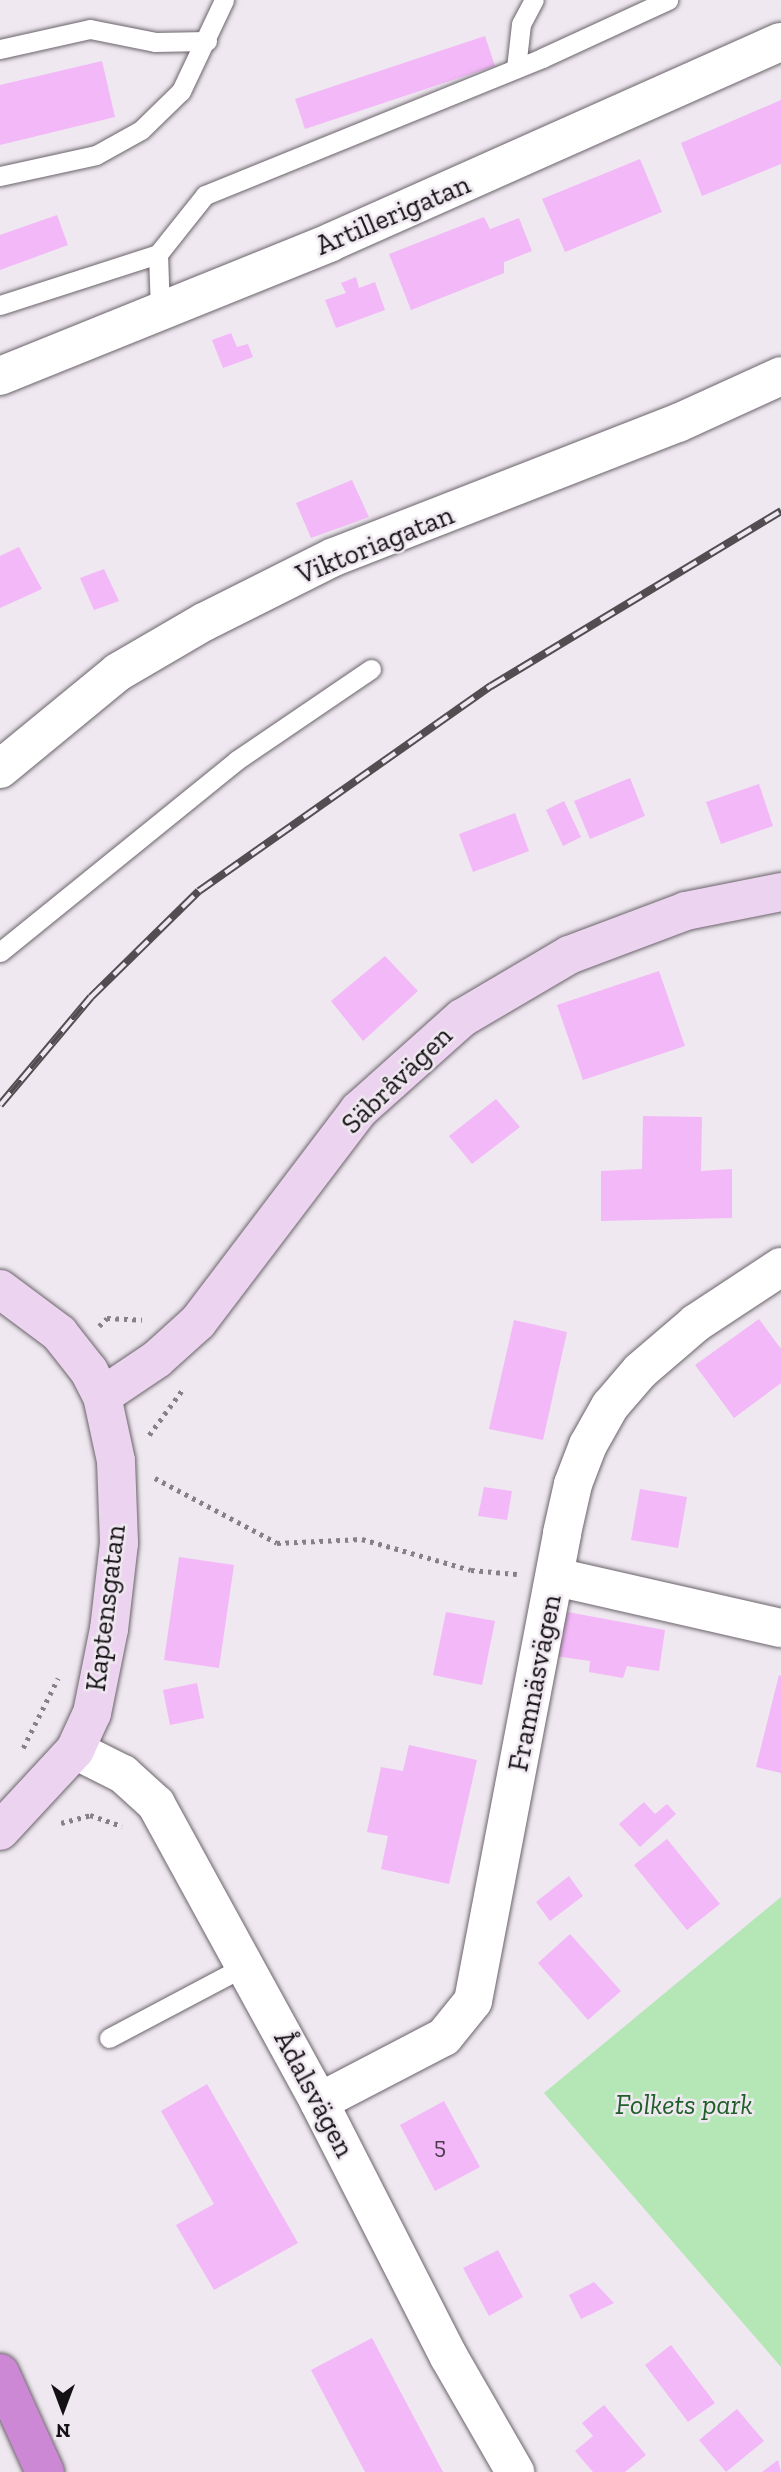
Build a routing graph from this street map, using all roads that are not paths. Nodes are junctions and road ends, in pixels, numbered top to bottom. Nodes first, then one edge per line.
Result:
1 (224, 0) edge
2 (534, 0) edge
3 (668, 0) edge
4 (208, 41) junction
5 (781, 42) edge
6 (0, 49) edge
7 (516, 68) junction
8 (0, 176) edge
9 (158, 254) junction
10 (0, 305) edge
11 (160, 312) junction
12 (0, 376) edge
13 (781, 376) edge
14 (371, 669) dead end
15 (0, 769) edge
16 (781, 892) edge
17 (0, 952) edge
18 (781, 1267) edge
19 (0, 1289) edge
20 (102, 1396) junction
21 (556, 1577) junction
22 (781, 1628) edge
23 (75, 1750) junction
24 (0, 1831) edge
25 (245, 1966) junction
26 (110, 2038) dead end
27 (319, 2102) junction
28 (0, 2372) edge
29 (45, 2472) edge
30 (515, 2472) edge

1 - 4 lane
2 - 7 lane
3 - 7 lane
4 - 6 lane
4 - 8 lane
5 - 11 street, Artillerigatan
7 - 9 lane
9 - 10 lane
9 - 11 lane
11 - 12 street, Artillerigatan
13 - 15 street, Viktoriagatan
14 - 17 lane
16 - 20 main road, Säbråvägen
18 - 21 street, Framnäsvägen
19 - 20 main road, Kaptensgatan
20 - 23 main road, Kaptensgatan
21 - 22 street
21 - 27 street, Framnäsvägen
23 - 24 main road, Kaptensgatan
23 - 25 street, Ådalsvägen
25 - 26 lane
25 - 27 street, Ådalsvägen
27 - 30 street, Ådalsvägen
28 - 29 highway

